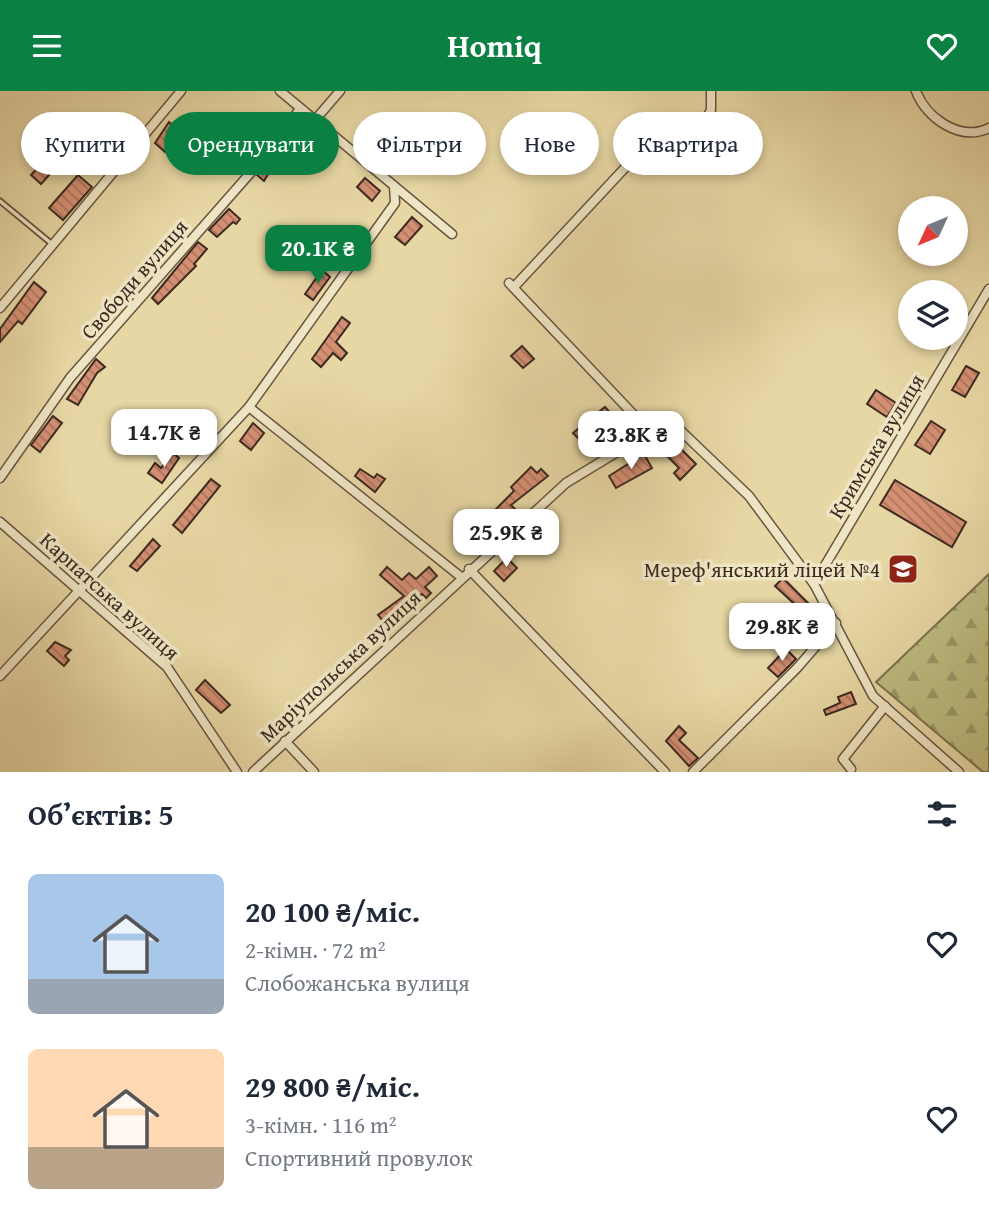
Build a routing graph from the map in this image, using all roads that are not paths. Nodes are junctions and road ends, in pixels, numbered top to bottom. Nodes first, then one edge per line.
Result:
1 (181, 91) edge
2 (280, 91) edge
3 (340, 91) edge
4 (711, 91) edge
5 (916, 91) edge
6 (300, 108) junction
7 (305, 112) edge
8 (322, 112) edge
9 (989, 128) edge
10 (339, 140) edge
11 (394, 186) junction
12 (0, 201) edge
13 (452, 234) dead end
14 (53, 246) junction
15 (989, 289) edge
16 (0, 308) edge
17 (249, 407) junction
18 (650, 432) junction
19 (0, 478) edge
20 (0, 522) edge
21 (469, 569) junction
22 (461, 577) junction
23 (814, 584) junction
24 (81, 592) junction
25 (836, 623) junction
26 (0, 676) edge
27 (885, 706) junction
28 (285, 741) junction
29 (851, 769) dead end
30 (237, 772) edge
31 (253, 772) edge
32 (314, 772) edge
33 (665, 772) edge
34 (693, 772) edge
35 (959, 772) edge

1 - 14 street
2 - 6 street
3 - 8 street
4 - 18 street
5 - 9 street
6 - 7 street
6 - 19 street, Свободи вулиця
10 - 11 street
11 - 13 street
11 - 17 street
12 - 14 lane
14 - 16 street
15 - 23 street, Кримська вулиця
17 - 22 street
17 - 24 street
18 - 21 street, Маріупольська вулиця
18 - 23 street
20 - 24 street, Карпатська вулиця
21 - 22 street, Маріупольська вулиця
21 - 33 street
22 - 28 street, Маріупольська вулиця
23 - 25 street
24 - 26 street
24 - 30 street, Карпатська вулиця
25 - 27 street
25 - 34 street
27 - 29 street
27 - 35 street
28 - 31 street, Маріупольська вулиця
28 - 32 street

